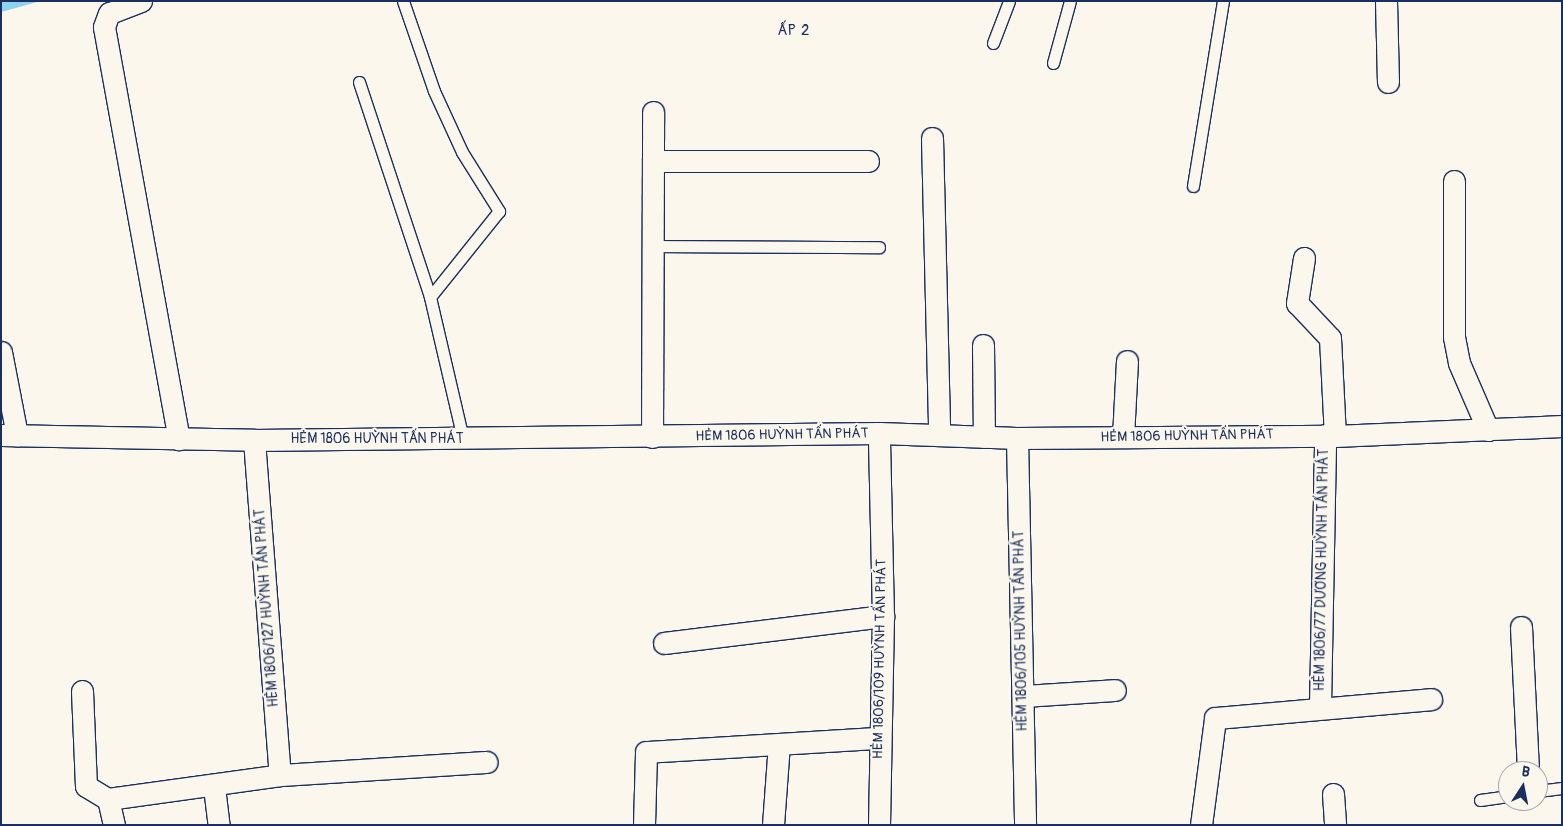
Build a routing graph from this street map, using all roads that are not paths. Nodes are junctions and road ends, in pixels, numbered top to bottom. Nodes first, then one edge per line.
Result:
1 (142, 1) edge
2 (403, 1) edge
3 (1009, 1) edge
4 (1070, 1) edge
5 (1222, 1) edge
6 (1386, 1) edge
7 (994, 43) dead end
8 (1054, 63) dead end
9 (359, 82) dead end
10 (1388, 82) dead end
11 (653, 112) dead end
12 (932, 138) dead end
13 (653, 161) junction
14 (868, 161) dead end
15 (1454, 181) dead end
16 (1193, 186) dead end
17 (653, 246) junction
18 (880, 247) dead end
19 (1304, 258) dead end
20 (430, 297) junction
21 (983, 345) dead end
22 (1, 352) edge
23 (1127, 361) dead end
24 (1562, 426) edge
25 (1488, 430) junction
26 (879, 433) junction
27 (9, 435) edge
28 (939, 435) junction
29 (1330, 435) junction
30 (652, 437) junction
31 (984, 437) junction
32 (1123, 437) junction
33 (462, 438) junction
34 (1017, 438) junction
35 (179, 439) junction
36 (254, 440) junction
37 (883, 616) junction
38 (1521, 627) dead end
39 (664, 643) dead end
40 (1115, 690) dead end
41 (82, 691) dead end
42 (1023, 696) junction
43 (1431, 699) dead end
44 (1320, 706) junction
45 (878, 738) junction
46 (779, 744) junction
47 (1528, 761) edge
48 (487, 762) dead end
49 (280, 775) junction
50 (214, 787) junction
51 (1562, 788) edge
52 (1548, 790) edge
53 (1333, 794) dead end
54 (1498, 797) edge
55 (108, 799) junction
56 (1480, 800) dead end
57 (114, 825) edge
58 (219, 825) edge
59 (644, 825) edge
60 (772, 825) edge
61 (879, 825) edge
62 (1025, 825) edge
63 (1201, 825) edge
64 (1335, 825) edge

1 - 35 street
2 - 20 lane
3 - 7 lane
4 - 8 lane
5 - 16 lane
6 - 10 street
9 - 20 lane
11 - 13 street
12 - 28 street
13 - 14 street
13 - 17 street
15 - 25 street
17 - 18 lane
17 - 30 street
19 - 29 street, HẺM 1806/77 DƯƠNG HUỲNH TẤN PHÁT
20 - 33 lane
21 - 31 street
22 - 27 street
23 - 32 street
24 - 25 street, HẺM 1806 HUỲNH TẤN PHÁT
25 - 29 street, HẺM 1806 HUỲNH TẤN PHÁT
26 - 28 street, HẺM 1806 HUỲNH TẤN PHÁT
26 - 30 street, HẺM 1806 HUỲNH TẤN PHÁT
26 - 37 street, HẺM 1806/109 HUỲNH TẤN PHÁT
27 - 35 street, HẺM 1806 HUỲNH TẤN PHÁT
28 - 31 street, HẺM 1806 HUỲNH TẤN PHÁT
29 - 32 street, HẺM 1806 HUỲNH TẤN PHÁT
29 - 44 street, HẺM 1806/77 DƯƠNG HUỲNH TẤN PHÁT
30 - 33 street, HẺM 1806 HUỲNH TẤN PHÁT
31 - 34 street, HẺM 1806 HUỲNH TẤN PHÁT
32 - 34 street, HẺM 1806 HUỲNH TẤN PHÁT
33 - 36 street, HẺM 1806 HUỲNH TẤN PHÁT
34 - 42 street, HẺM 1806/105 HUỲNH TẤN PHÁT
35 - 36 street, HẺM 1806 HUỲNH TẤN PHÁT
36 - 49 street, HẺM 1806/127 HUỲNH TẤN PHÁT
37 - 39 street
37 - 45 street, HẺM 1806/109 HUỲNH TẤN PHÁT
38 - 47 street
40 - 42 street
41 - 55 street
42 - 62 street, HẺM 1806/105 HUỲNH TẤN PHÁT
43 - 44 street
44 - 63 street
45 - 46 street
45 - 61 street, HẺM 1806/109 HUỲNH TẤN PHÁT
46 - 59 street
46 - 60 street
48 - 49 street
49 - 50 street
50 - 55 street
50 - 58 street
51 - 52 lane
53 - 64 street
54 - 56 lane
55 - 57 street

